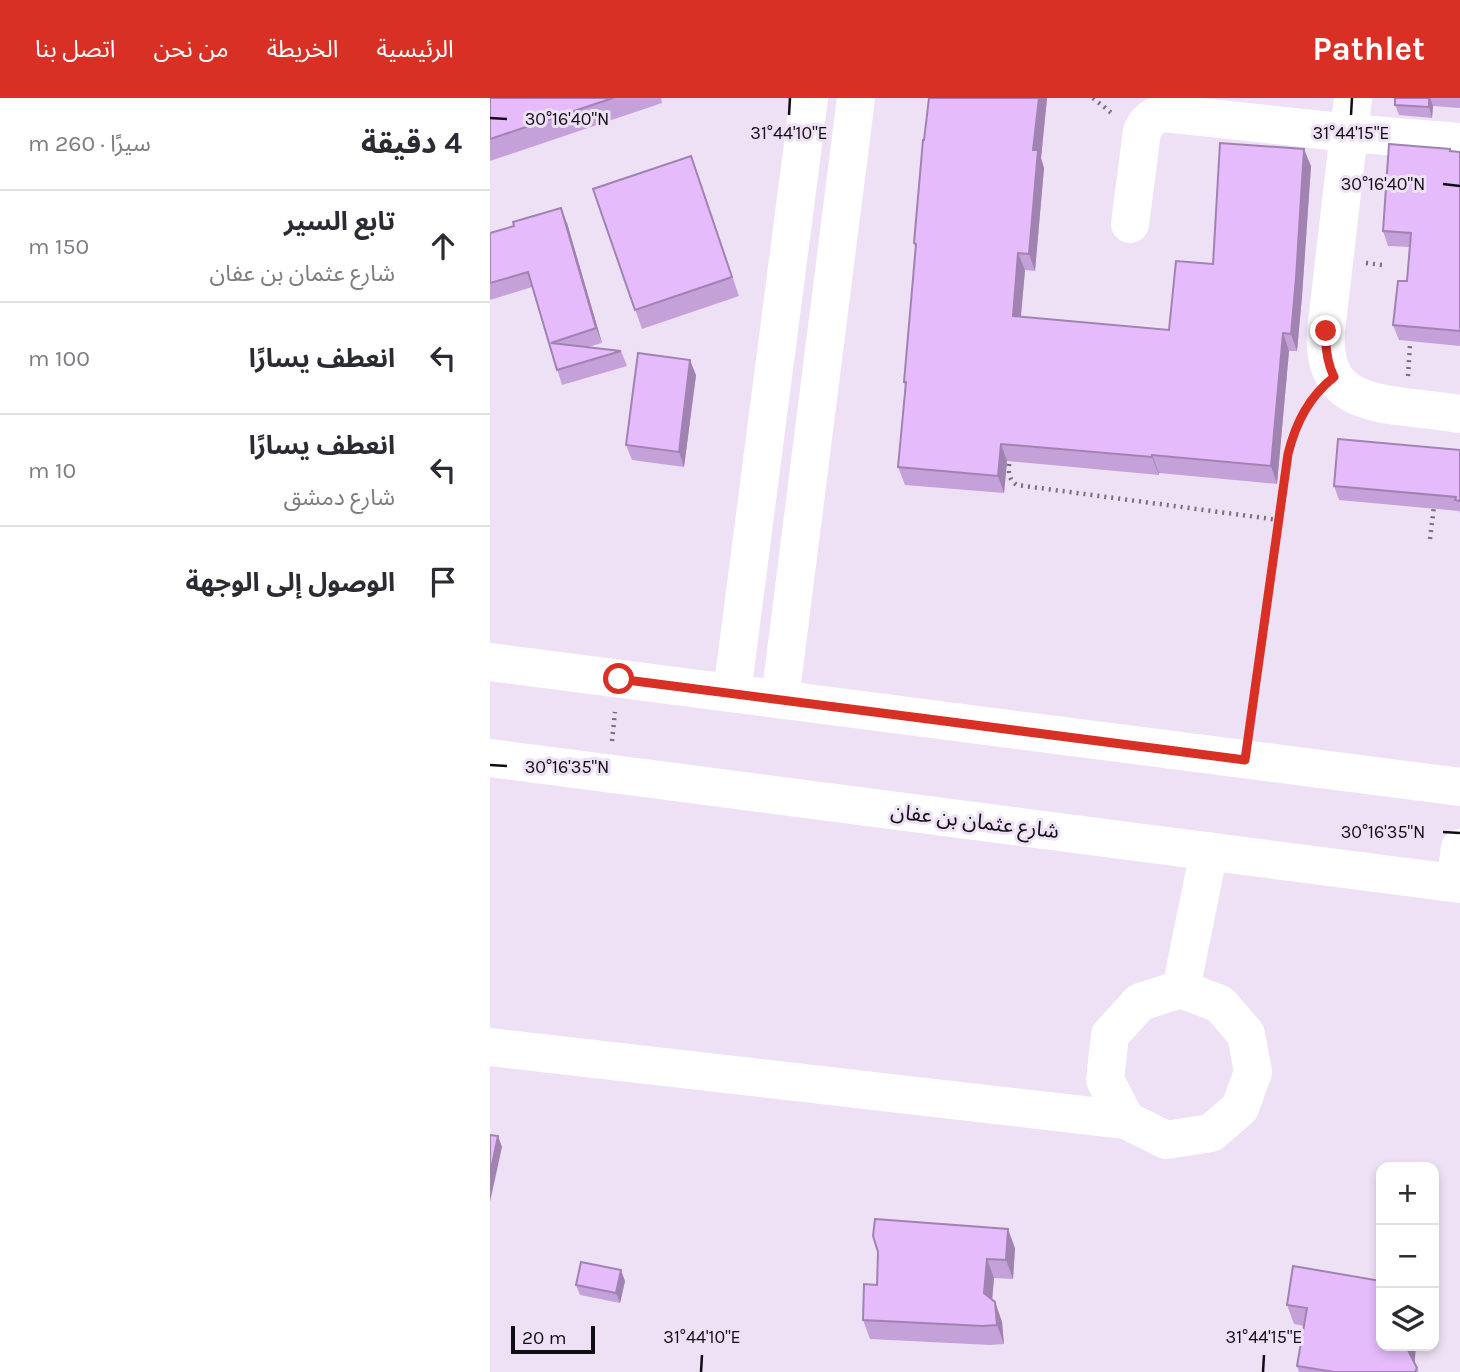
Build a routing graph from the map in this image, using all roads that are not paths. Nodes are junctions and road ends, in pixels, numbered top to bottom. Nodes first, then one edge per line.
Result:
1 (809, 98) edge
2 (856, 98) edge
3 (1351, 116) edge
4 (1460, 142) edge
5 (1130, 225) dead end
6 (791, 239) junction
7 (837, 247) junction
8 (776, 353) junction
9 (823, 357) junction
10 (1460, 414) edge
11 (490, 662) edge
12 (732, 693) junction
13 (780, 699) junction
14 (490, 758) edge
15 (1460, 787) edge
16 (1209, 851) junction
17 (1459, 871) edge
18 (1181, 989) junction
19 (490, 1046) edge
20 (1126, 1120) junction

1 - 6 street
2 - 7 street
3 - 4 street
3 - 5 street
3 - 10 street
6 - 7 street
6 - 8 street
7 - 9 street
8 - 9 street
8 - 12 street
9 - 13 street
11 - 12 street
12 - 13 street
13 - 15 street
14 - 16 street, شارع عثمان بن عفان
16 - 17 street, شارع عثمان بن عفان
16 - 18 street
18 - 20 street
18 - 20 street
19 - 20 street

